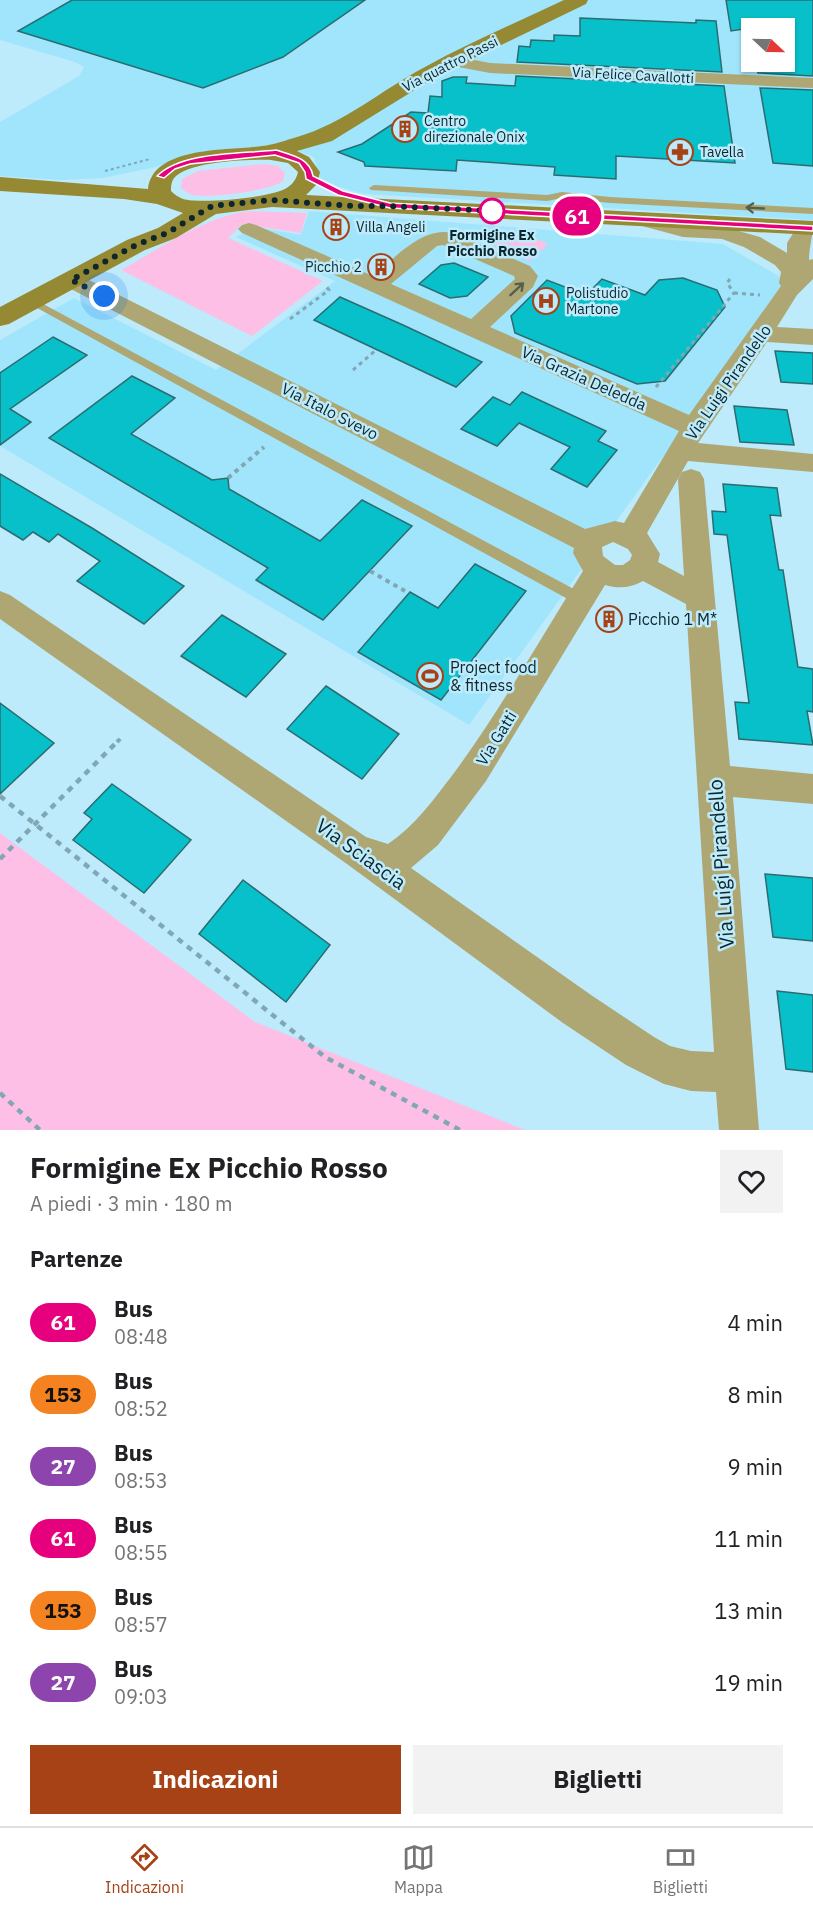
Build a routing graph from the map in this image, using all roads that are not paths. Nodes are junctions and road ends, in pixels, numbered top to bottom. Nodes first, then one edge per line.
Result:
1 (579, 0) edge
2 (453, 61) junction
3 (813, 83) edge
4 (324, 136) junction
5 (265, 153) junction
6 (172, 167) junction
7 (308, 172) junction
8 (0, 184) edge
9 (65, 188) junction
10 (374, 188) dead end
11 (167, 200) junction
12 (271, 200) junction
13 (212, 206) junction
14 (390, 206) junction
15 (546, 206) junction
16 (638, 219) junction
17 (811, 227) edge
18 (249, 229) dead end
19 (136, 245) junction
20 (798, 276) edge
21 (71, 280) junction
22 (375, 285) junction
23 (32, 301) junction
24 (0, 318) edge
25 (474, 329) junction
26 (761, 334) junction
27 (813, 337) edge
28 (694, 427) junction
29 (813, 463) edge
30 (686, 465) junction
31 (631, 536) junction
32 (593, 557) junction
33 (642, 567) junction
34 (700, 598) junction
35 (580, 599) junction
36 (0, 603) edge
37 (715, 780) junction
38 (813, 789) edge
39 (359, 852) junction
40 (734, 1073) junction
41 (739, 1130) edge

1 - 2 main road, Via quattro Passi
2 - 3 street, Via Felice Cavallotti
2 - 4 main road, Via quattro Passi
4 - 5 main road, Via quattro Passi
4 - 7 main road, Via quattro Passi
5 - 6 main road
5 - 7 main road
6 - 9 main road
6 - 11 main road
7 - 12 main road
7 - 14 main road
8 - 9 main road
9 - 11 main road
10 - 15 lane
11 - 13 main road
11 - 19 main road
12 - 13 main road
12 - 14 main road
13 - 19 main road
14 - 15 main road
15 - 16 main road
17 -> 15 lane
16 - 17 main road
16 - 20 street
17 - 20 street, Via Luigi Pirandello
18 - 22 street, Via Grazia Deledda
19 - 21 main road
20 - 26 street, Via Luigi Pirandello
21 - 23 main road
21 - 32 street, Via Italo Svevo
22 - 25 street, Via Grazia Deledda
25 -> 22 street
23 - 24 main road
23 - 35 lane
25 - 28 street, Via Grazia Deledda
26 - 27 street
26 - 28 street, Via Luigi Pirandello
28 - 30 street, Via Luigi Pirandello
29 - 30 street
30 - 31 street, Via Luigi Pirandello
30 - 34 street, Via Luigi Pirandello
31 - 32 street
31 - 33 street
32 - 33 street
32 - 35 street, Via Gatti
33 - 34 street
34 - 37 street, Via Luigi Pirandello
35 - 39 street, Via Gatti
36 - 39 street, Via Sciascia
37 - 38 street
37 - 40 street, Via Luigi Pirandello
39 - 40 street, Via Sciascia
40 - 41 street, Via Luigi Pirandello

